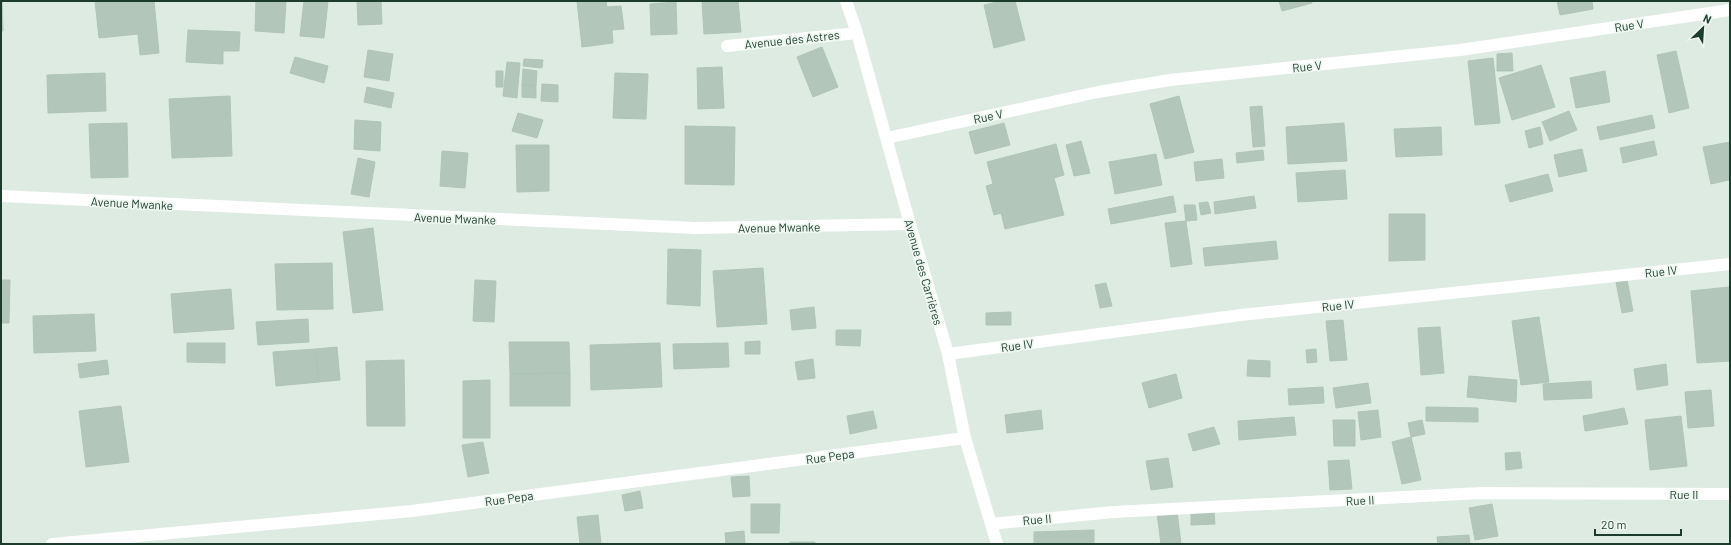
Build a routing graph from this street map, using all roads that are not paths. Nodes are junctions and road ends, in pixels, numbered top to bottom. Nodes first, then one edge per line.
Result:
1 (846, 1) edge
2 (1730, 10) edge
3 (857, 33) junction
4 (727, 46) dead end
5 (887, 138) junction
6 (1, 196) edge
7 (910, 224) junction
8 (1730, 264) edge
9 (948, 354) junction
10 (965, 438) junction
11 (1730, 494) edge
12 (991, 524) junction
13 (52, 544) edge
14 (997, 544) edge

1 - 3 street, Avenue des Carrières
2 - 5 street, Rue V
3 - 4 street, Avenue des Astres
3 - 5 street, Avenue des Carrières
5 - 7 street, Avenue des Carrières
6 - 7 street, Avenue Mwanke
7 - 9 street, Avenue des Carrières
8 - 9 street, Rue IV
9 - 10 street, Avenue des Carrières
10 - 12 street, Avenue des Carrières
10 - 13 street, Rue Pepa
11 - 12 street, Rue II
12 - 14 street, Avenue des Carrières

